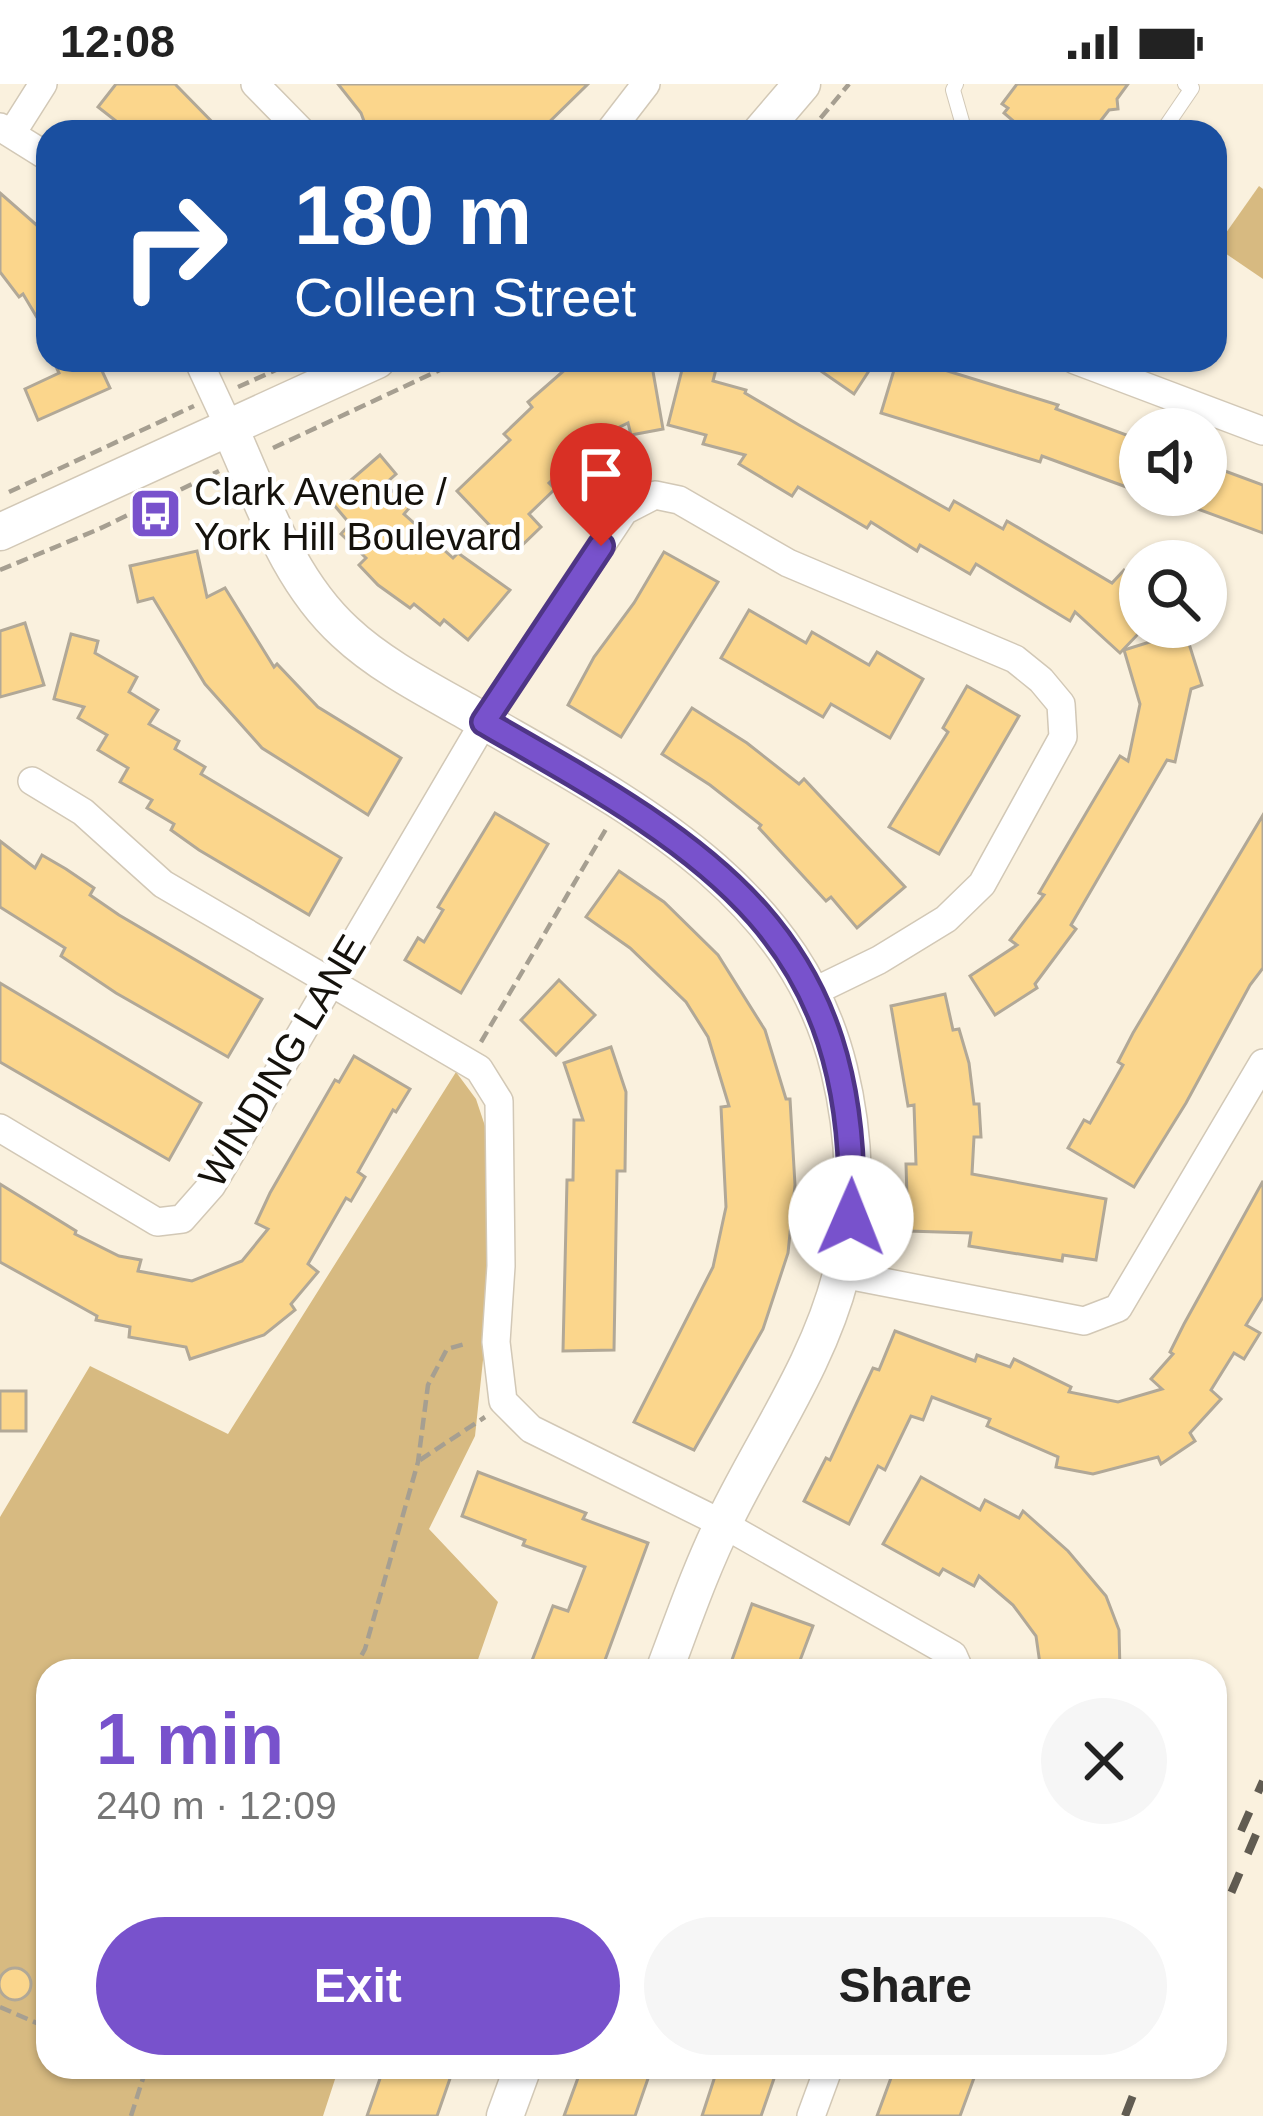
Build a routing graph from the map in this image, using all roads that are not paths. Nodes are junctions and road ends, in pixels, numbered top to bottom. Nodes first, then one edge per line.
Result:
1 (43, 84) edge
2 (255, 84) edge
3 (646, 84) edge
4 (802, 84) edge
5 (956, 84) edge
6 (1185, 84) edge
7 (290, 120) edge
8 (618, 120) edge
9 (771, 120) edge
10 (962, 120) edge
11 (1170, 120) edge
12 (6, 130) edge
13 (36, 149) edge
14 (204, 372) edge
15 (351, 372) edge
16 (1107, 372) edge
17 (230, 429) junction
18 (1263, 431) edge
19 (0, 532) edge
20 (484, 722) junction
21 (32, 781) dead end
22 (332, 981) junction
23 (813, 992) junction
24 (1263, 1063) edge
25 (0, 1128) edge
26 (842, 1274) junction
27 (723, 1524) junction
28 (669, 1659) edge
29 (955, 1659) edge
30 (519, 2079) edge
31 (825, 2079) edge
32 (505, 2116) edge
33 (811, 2116) edge

1 - 12 street
2 - 7 street
3 - 8 street
4 - 9 street
5 - 10 lane
6 - 11 lane
12 - 13 street
14 - 17 street
15 - 17 street
16 - 18 street
17 - 19 street
17 - 20 street
20 - 22 street, WINDING LANE
20 - 23 street
20 - 23 street, WINDING LANE
21 - 22 street
22 - 25 street, WINDING LANE
22 - 27 street
23 - 26 street
24 - 26 street
26 - 27 street
27 - 28 street
27 - 29 street
30 - 32 street
31 - 33 street

